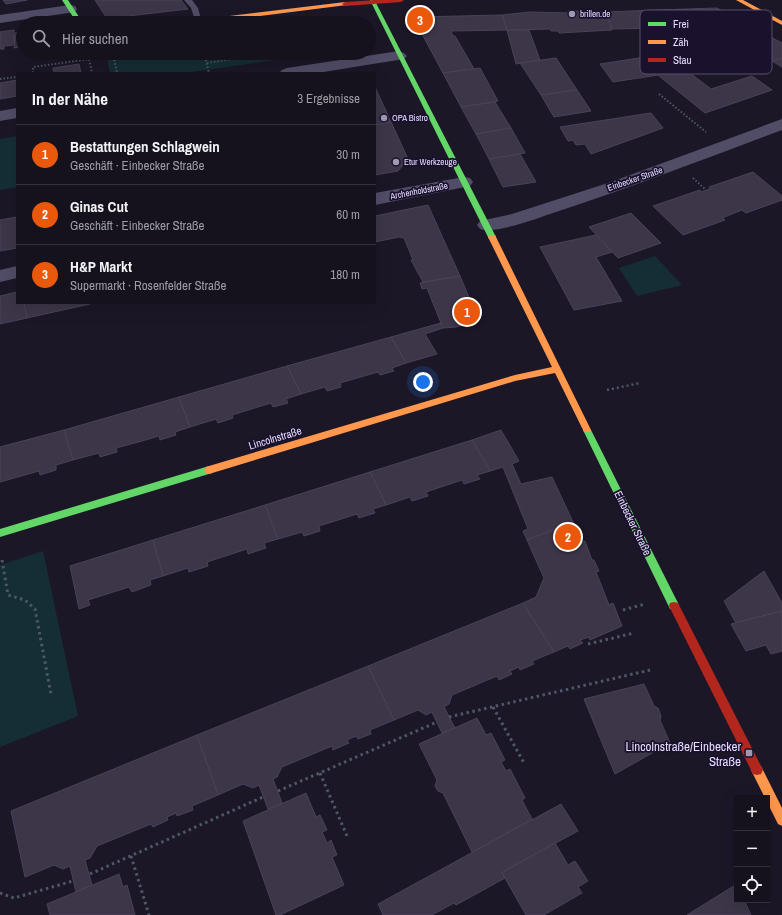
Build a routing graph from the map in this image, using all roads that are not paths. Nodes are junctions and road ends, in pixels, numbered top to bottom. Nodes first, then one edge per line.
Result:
1 (188, 0) edge
2 (372, 0) edge
3 (401, 0) edge
4 (739, 0) edge
5 (67, 4) edge
6 (758, 10) edge
7 (75, 16) edge
8 (197, 16) edge
9 (246, 16) edge
10 (772, 18) edge
11 (0, 19) edge
12 (782, 23) edge
13 (399, 56) junction
14 (376, 59) edge
15 (373, 60) edge
16 (294, 72) edge
17 (16, 113) edge
18 (0, 116) edge
19 (782, 124) edge
20 (464, 182) junction
21 (376, 199) edge
22 (486, 225) junction
23 (16, 272) edge
24 (0, 276) edge
25 (558, 369) junction
26 (0, 533) edge
27 (782, 820) edge

1 - 8 lane
2 - 3 street
2 - 9 street
2 - 13 street, Einbecker Straße
4 - 6 street
5 - 7 street
5 - 11 street
10 - 12 street
13 - 14 street
13 - 20 street, Einbecker Straße
15 - 16 street
17 - 18 street
19 - 22 street, Einbecker Straße
20 - 21 street, Archenholdstraße
20 - 22 street, Einbecker Straße
22 - 25 street, Einbecker Straße
23 - 24 street
25 - 26 street, Lincolnstraße
25 - 27 street, Einbecker Straße

